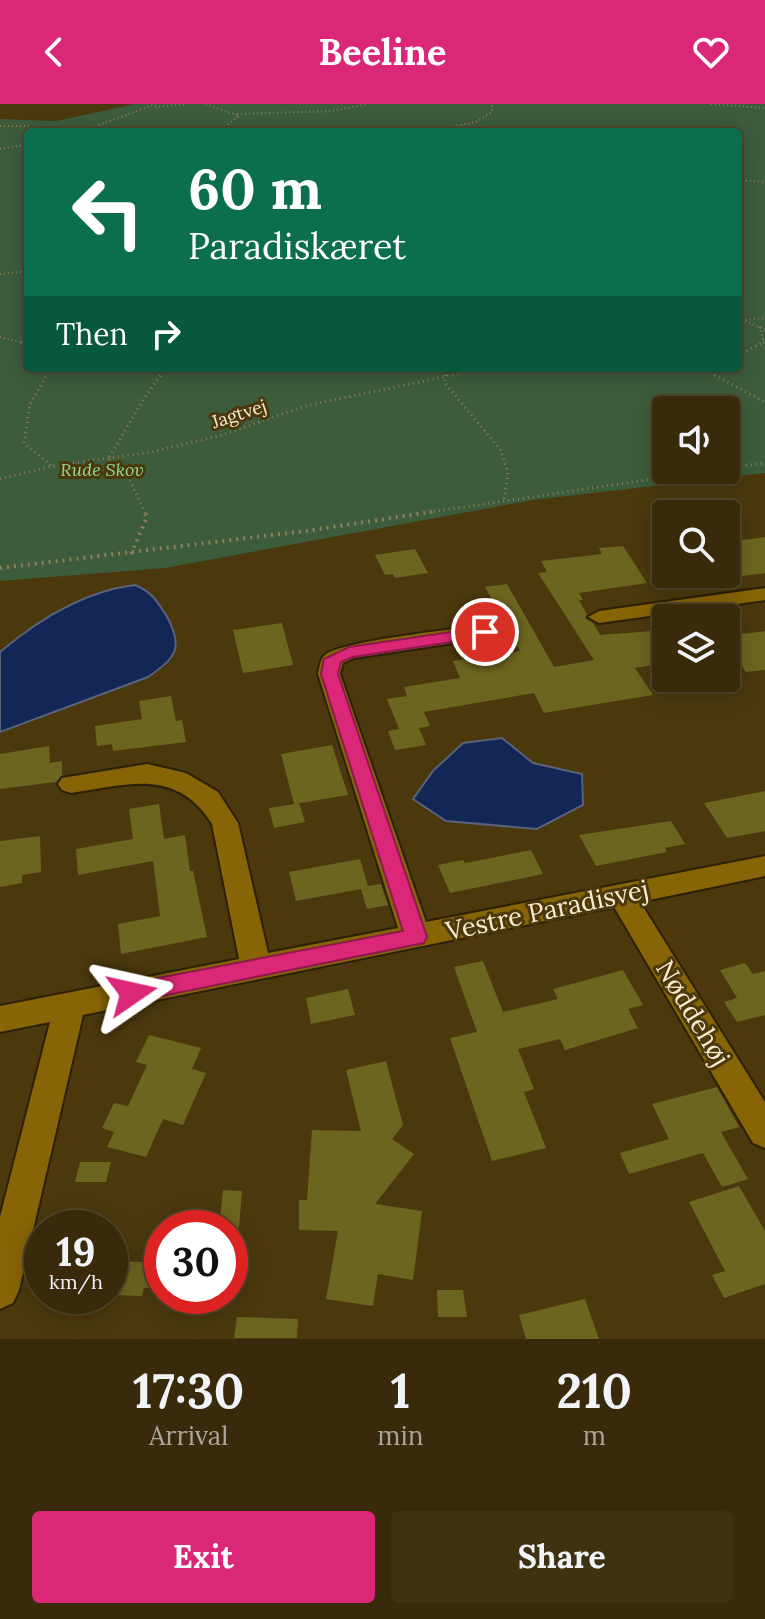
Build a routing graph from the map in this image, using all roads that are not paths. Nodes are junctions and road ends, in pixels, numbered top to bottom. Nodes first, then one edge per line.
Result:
1 (765, 594) edge
2 (599, 617) dead end
3 (485, 632) dead end
4 (71, 784) dead end
5 (765, 866) edge
6 (621, 895) junction
7 (416, 937) junction
8 (256, 968) junction
9 (70, 1005) junction
10 (0, 1019) edge
11 (765, 1132) edge
12 (0, 1290) edge

1 - 2 street
3 - 7 street
4 - 8 street
5 - 6 street, Vestre Paradisvej
6 - 7 street, Vestre Paradisvej
6 - 11 street, Nøddehøj
7 - 8 street, Vestre Paradisvej
8 - 9 street, Vestre Paradisvej
9 - 10 street, Vestre Paradisvej
9 - 12 street

